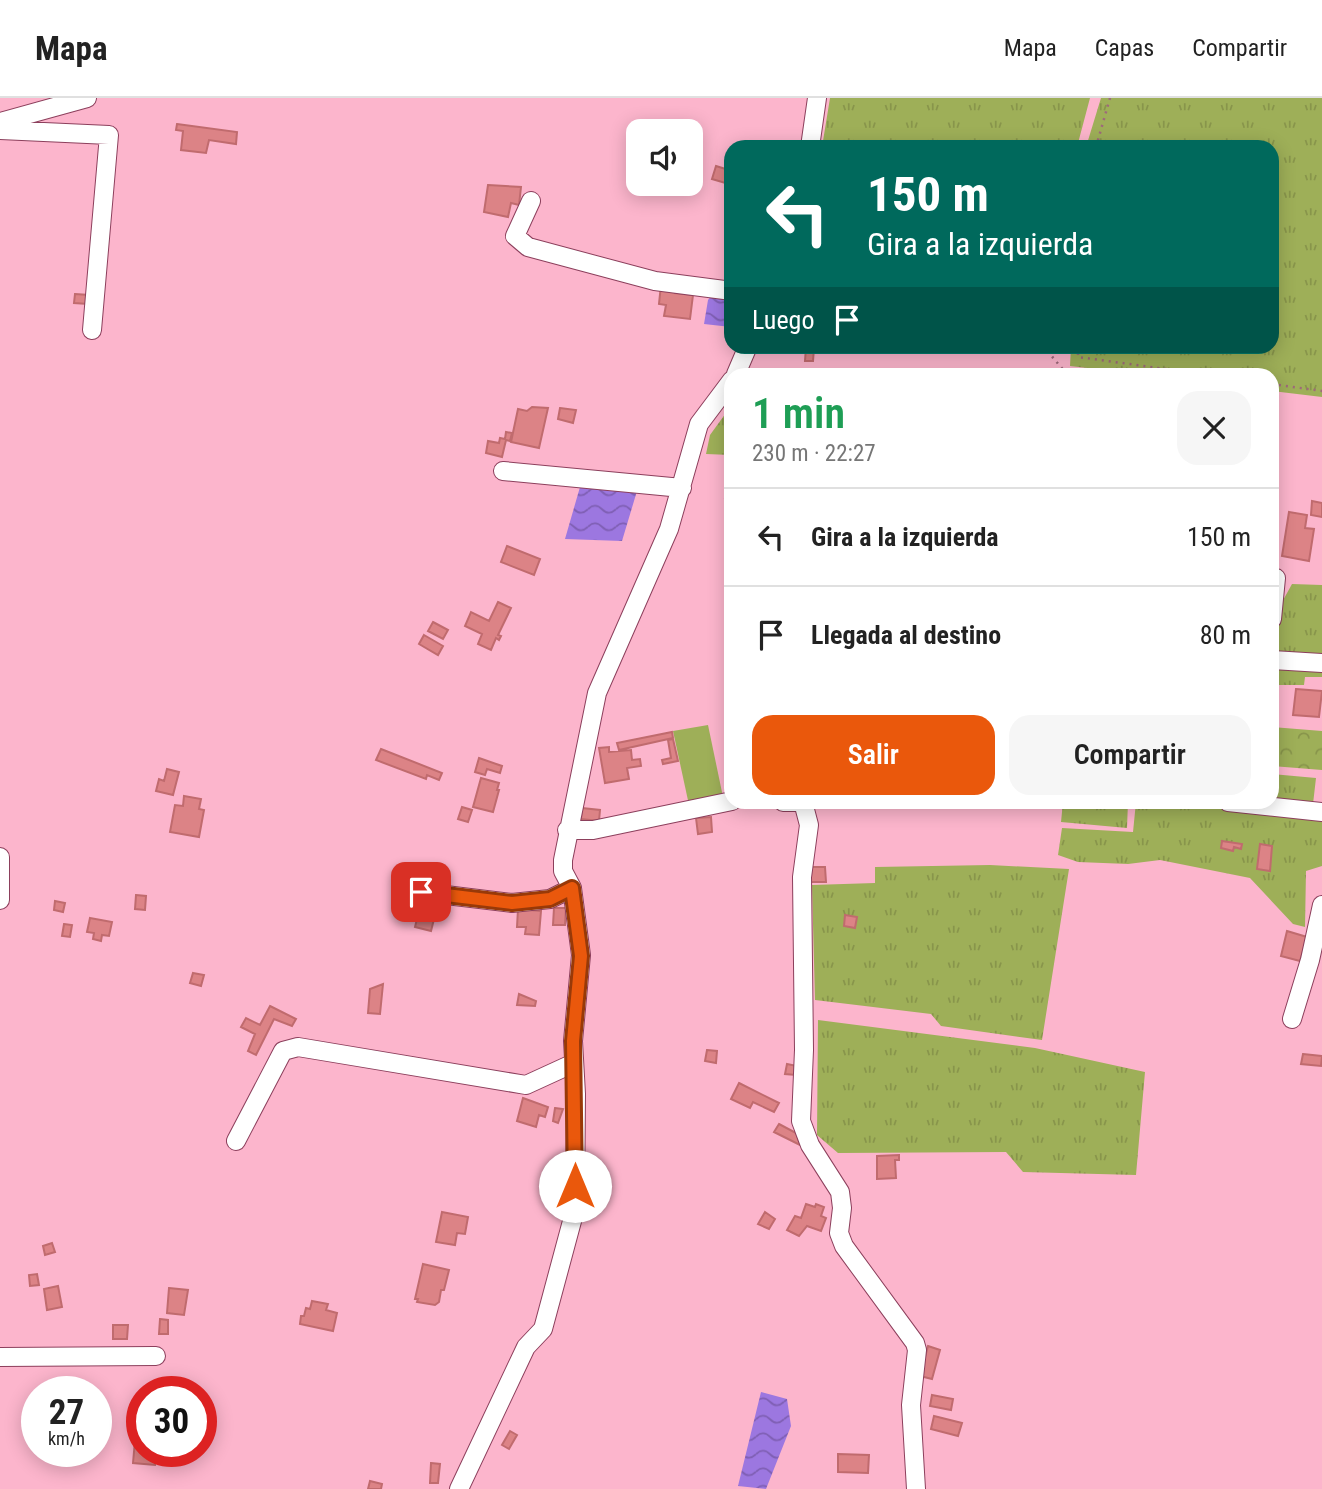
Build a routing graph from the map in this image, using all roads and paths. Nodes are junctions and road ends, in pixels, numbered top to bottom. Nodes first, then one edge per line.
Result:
1 (88, 98) edge
2 (817, 98) edge
3 (1110, 98) edge
4 (0, 122) edge
5 (0, 130) edge
6 (811, 140) edge
7 (1098, 140) edge
8 (531, 201) dead end
9 (724, 290) edge
10 (92, 330) dead end
11 (1051, 354) edge
12 (1077, 354) edge
13 (1062, 368) edge
14 (1158, 368) edge
15 (1279, 385) edge
16 (724, 391) edge
17 (1322, 391) edge
18 (503, 471) dead end
19 (682, 488) junction
20 (1279, 660) edge
21 (1322, 663) edge
22 (724, 803) edge
23 (1279, 807) edge
24 (806, 809) edge
25 (1322, 812) edge
26 (567, 830) junction
27 (0, 857) edge
28 (572, 888) junction
29 (421, 892) dead end
30 (0, 900) edge
31 (1322, 905) edge
32 (1292, 1018) dead end
33 (574, 1063) junction
34 (236, 1140) dead end
35 (156, 1356) dead end
36 (0, 1357) edge
37 (460, 1489) edge
38 (916, 1489) edge

1 - 4 street
2 - 6 street
3 - 7 path
5 - 10 street
8 - 9 street
11 - 13 path
12 - 14 path
15 - 17 path
16 - 19 street
18 - 19 street
19 - 26 street
20 - 21 street
22 - 26 street
23 - 25 street
24 - 38 street
26 - 28 street
27 - 30 street
28 - 29 street
28 - 33 street
31 - 32 street
33 - 34 street
33 - 37 street
35 - 36 street

